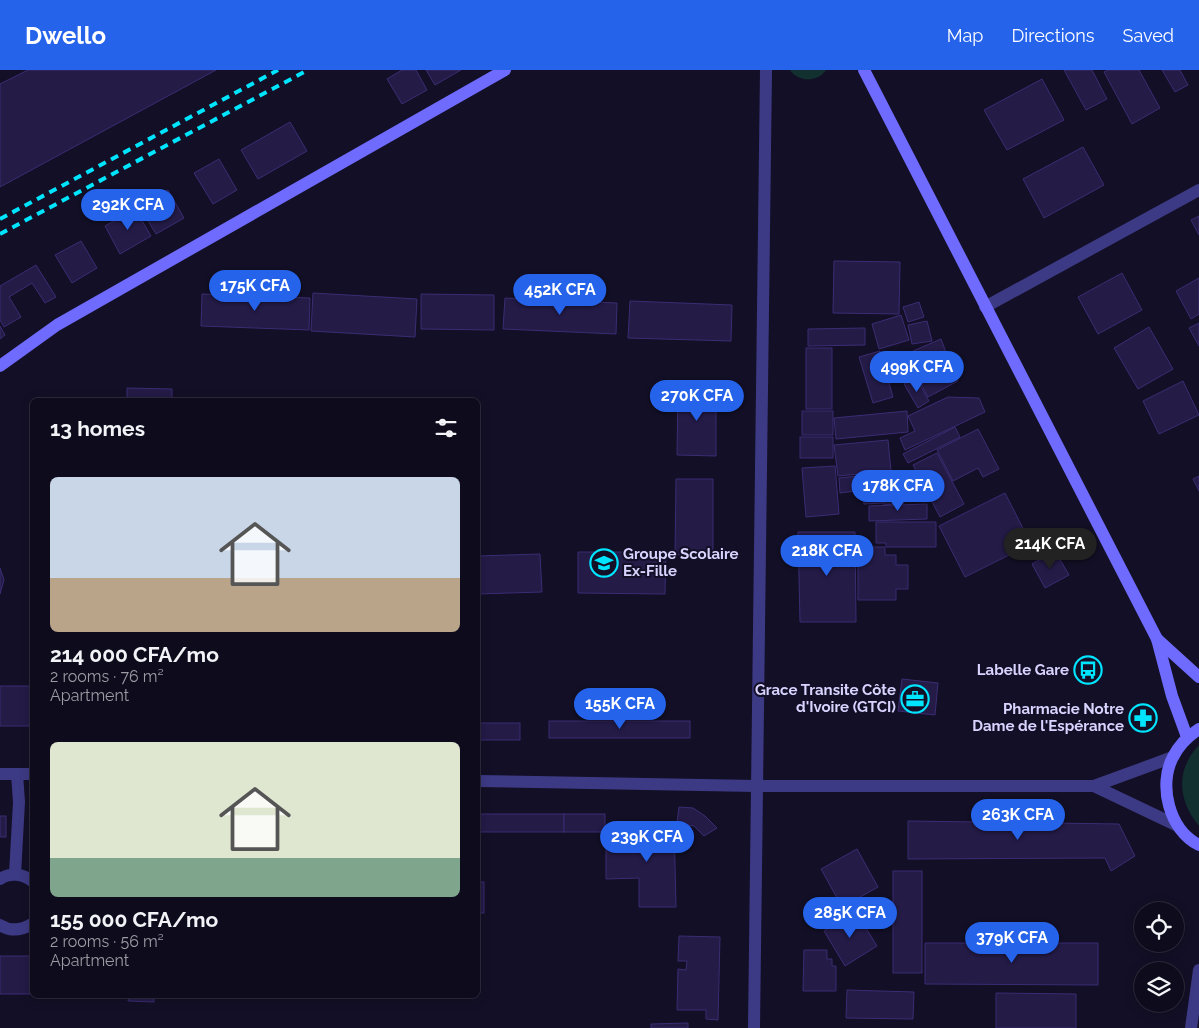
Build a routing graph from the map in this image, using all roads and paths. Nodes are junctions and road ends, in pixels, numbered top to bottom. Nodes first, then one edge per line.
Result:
1 (505, 70) edge
2 (766, 70) edge
3 (864, 70) edge
4 (1199, 190) edge
5 (985, 307) junction
6 (0, 366) edge
7 (1157, 639) junction
8 (1199, 676) edge
9 (1199, 729) edge
10 (1187, 737) junction
11 (1172, 758) junction
12 (0, 774) edge
13 (17, 774) junction
14 (30, 774) edge
15 (480, 781) edge
16 (756, 786) junction
17 (1094, 786) junction
18 (1178, 826) junction
19 (1199, 845) edge
20 (15, 874) junction
21 (0, 879) edge
22 (30, 879) edge
23 (0, 925) edge
24 (30, 925) edge
25 (1199, 970) edge
26 (754, 1028) edge
27 (1191, 1028) edge

1 - 6 main road
2 - 16 street
3 - 5 main road
4 - 5 street
5 - 7 main road
7 - 8 main road
7 - 10 main road
9 - 10 main road
10 - 11 main road
11 - 17 street
11 - 18 main road
12 - 13 street
13 - 14 street
13 - 20 street
15 - 16 street
16 - 17 street
16 - 26 street
17 - 18 street
18 - 19 main road
20 - 21 street
20 - 22 street
23 - 24 street
25 - 27 street

